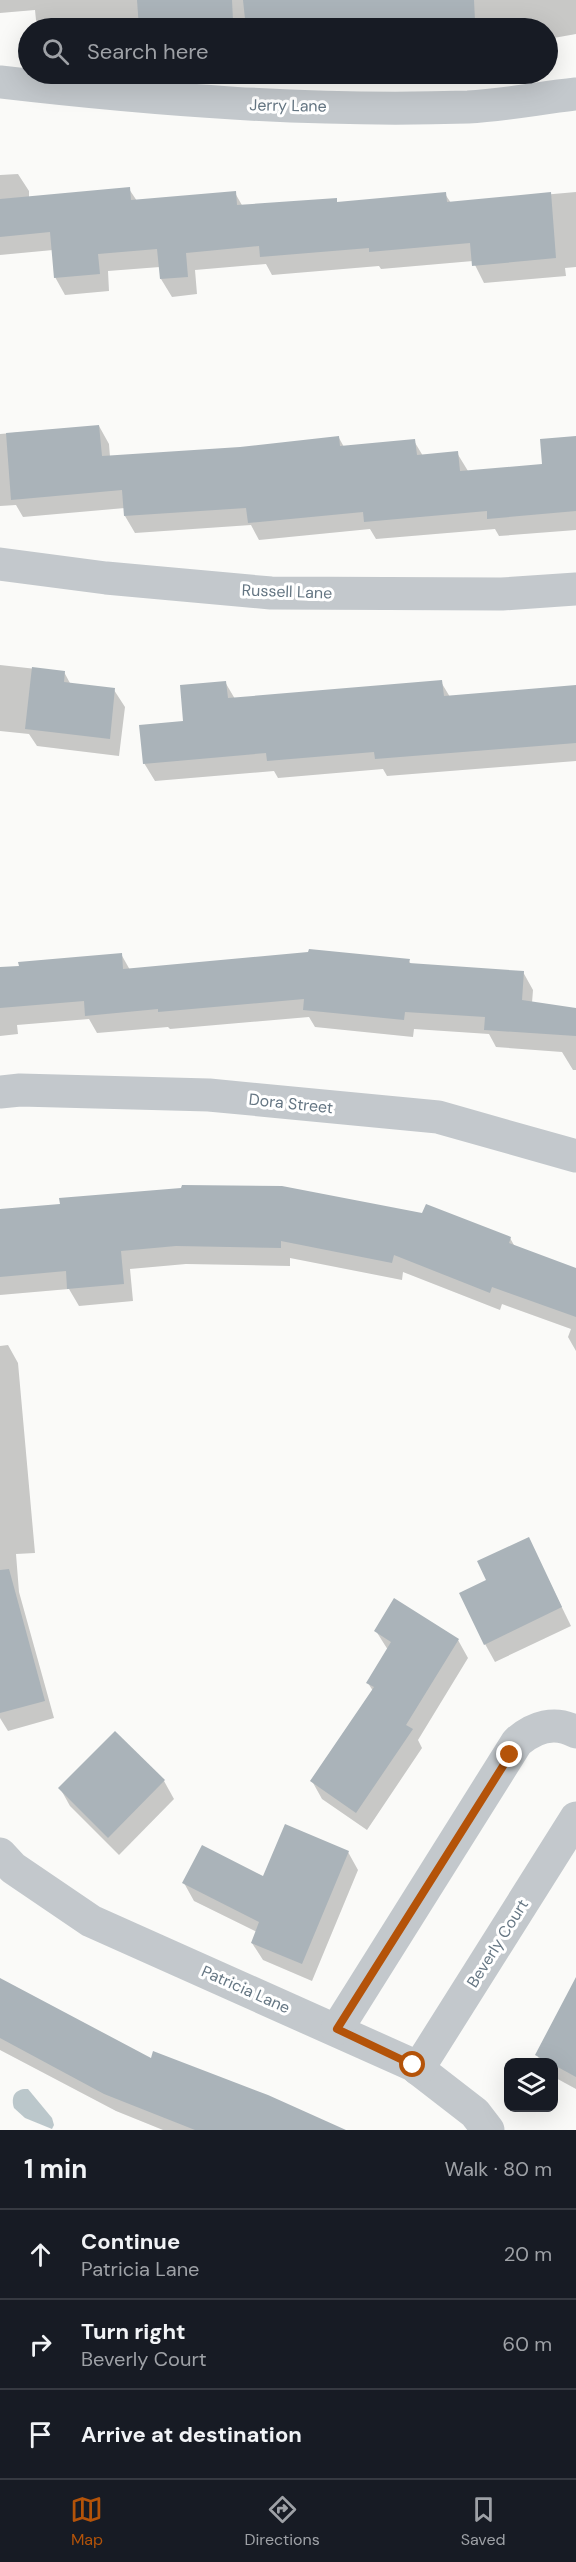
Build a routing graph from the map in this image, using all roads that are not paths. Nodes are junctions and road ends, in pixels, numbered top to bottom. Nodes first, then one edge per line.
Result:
1 (0, 82) edge
2 (576, 94) edge
3 (0, 564) edge
4 (576, 589) edge
5 (0, 1092) edge
6 (576, 1156) edge
7 (576, 1732) edge
8 (576, 1818) edge
9 (0, 1854) edge
10 (337, 2029) junction
11 (418, 2069) junction
12 (488, 2130) edge

1 - 2 street, Jerry Lane
3 - 4 street, Russell Lane
5 - 6 street, Dora Street
7 - 10 street
8 - 11 street, Beverly Court
9 - 10 street, Patricia Lane
10 - 11 street, Patricia Lane
11 - 12 street, Patricia Lane

